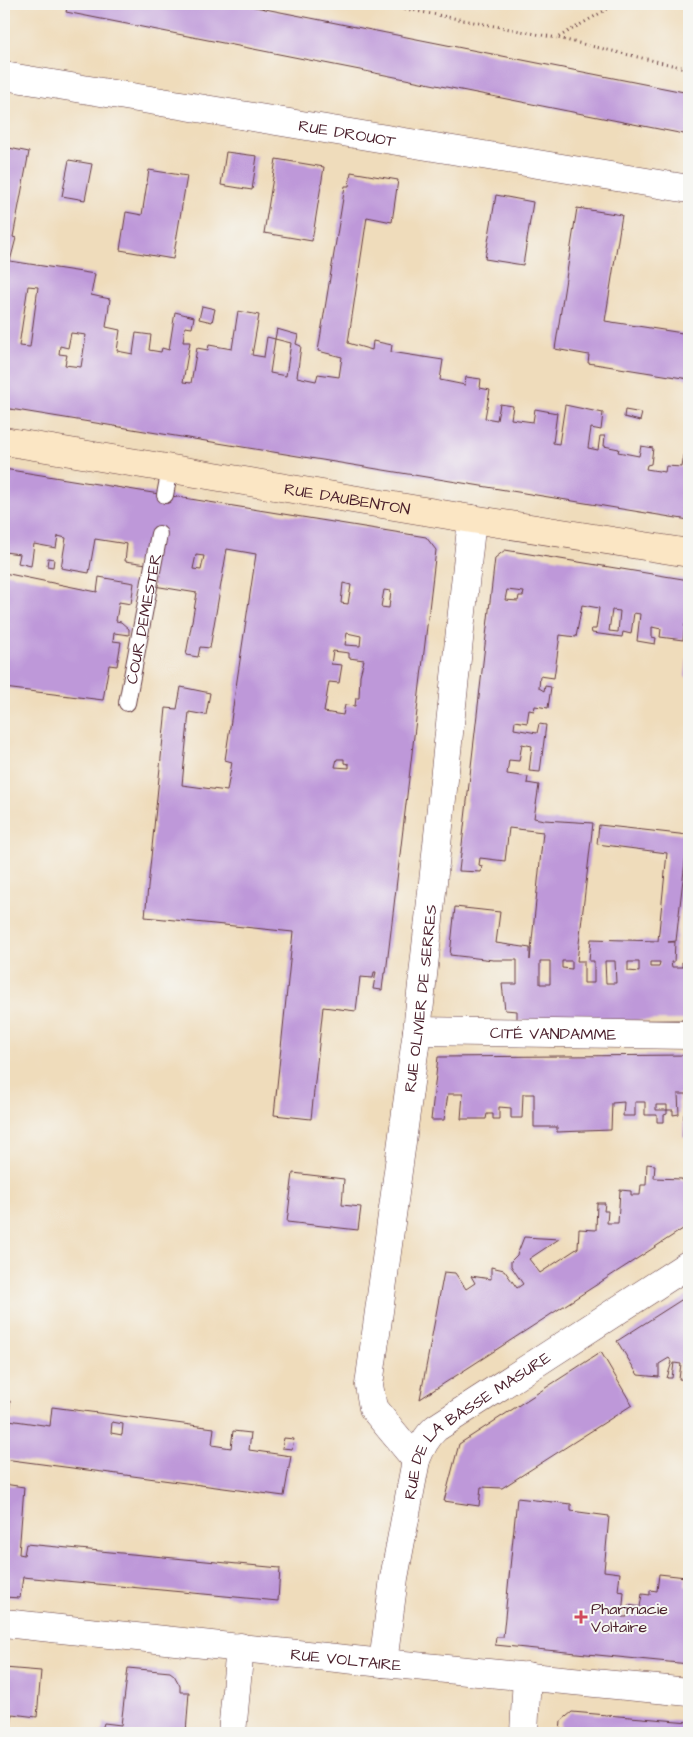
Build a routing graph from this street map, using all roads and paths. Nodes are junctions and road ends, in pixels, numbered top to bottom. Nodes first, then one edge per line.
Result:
1 (380, 4) edge
2 (616, 4) edge
3 (557, 38) junction
4 (689, 69) edge
5 (4, 76) edge
6 (689, 189) edge
7 (4, 441) edge
8 (472, 519) junction
9 (159, 534) dead end
10 (689, 553) edge
11 (127, 703) dead end
12 (418, 1031) junction
13 (689, 1035) edge
14 (689, 1264) edge
15 (416, 1460) junction
16 (4, 1624) edge
17 (240, 1647) junction
18 (383, 1663) junction
19 (527, 1676) junction
20 (689, 1692) edge
21 (232, 1733) edge
22 (524, 1733) edge

1 - 3 path
2 - 3 path
3 - 4 path
5 - 6 street, RUE DROUOT
7 - 8 street, RUE DAUBENTON
8 - 10 street, RUE DAUBENTON
8 - 12 street, RUE OLIVIER DE SERRES
9 - 11 lane, COUR DEMESTER
12 - 13 street, CITÉ VANDAMME
12 - 15 street, RUE OLIVIER DE SERRES
14 - 15 street, RUE DE LA BASSE MASURE
15 - 18 street, RUE DE LA BASSE MASURE
16 - 17 street, RUE VOLTAIRE
17 - 18 street, RUE VOLTAIRE
17 - 21 street
18 - 19 street, RUE VOLTAIRE
19 - 20 street, RUE VOLTAIRE
19 - 22 street

